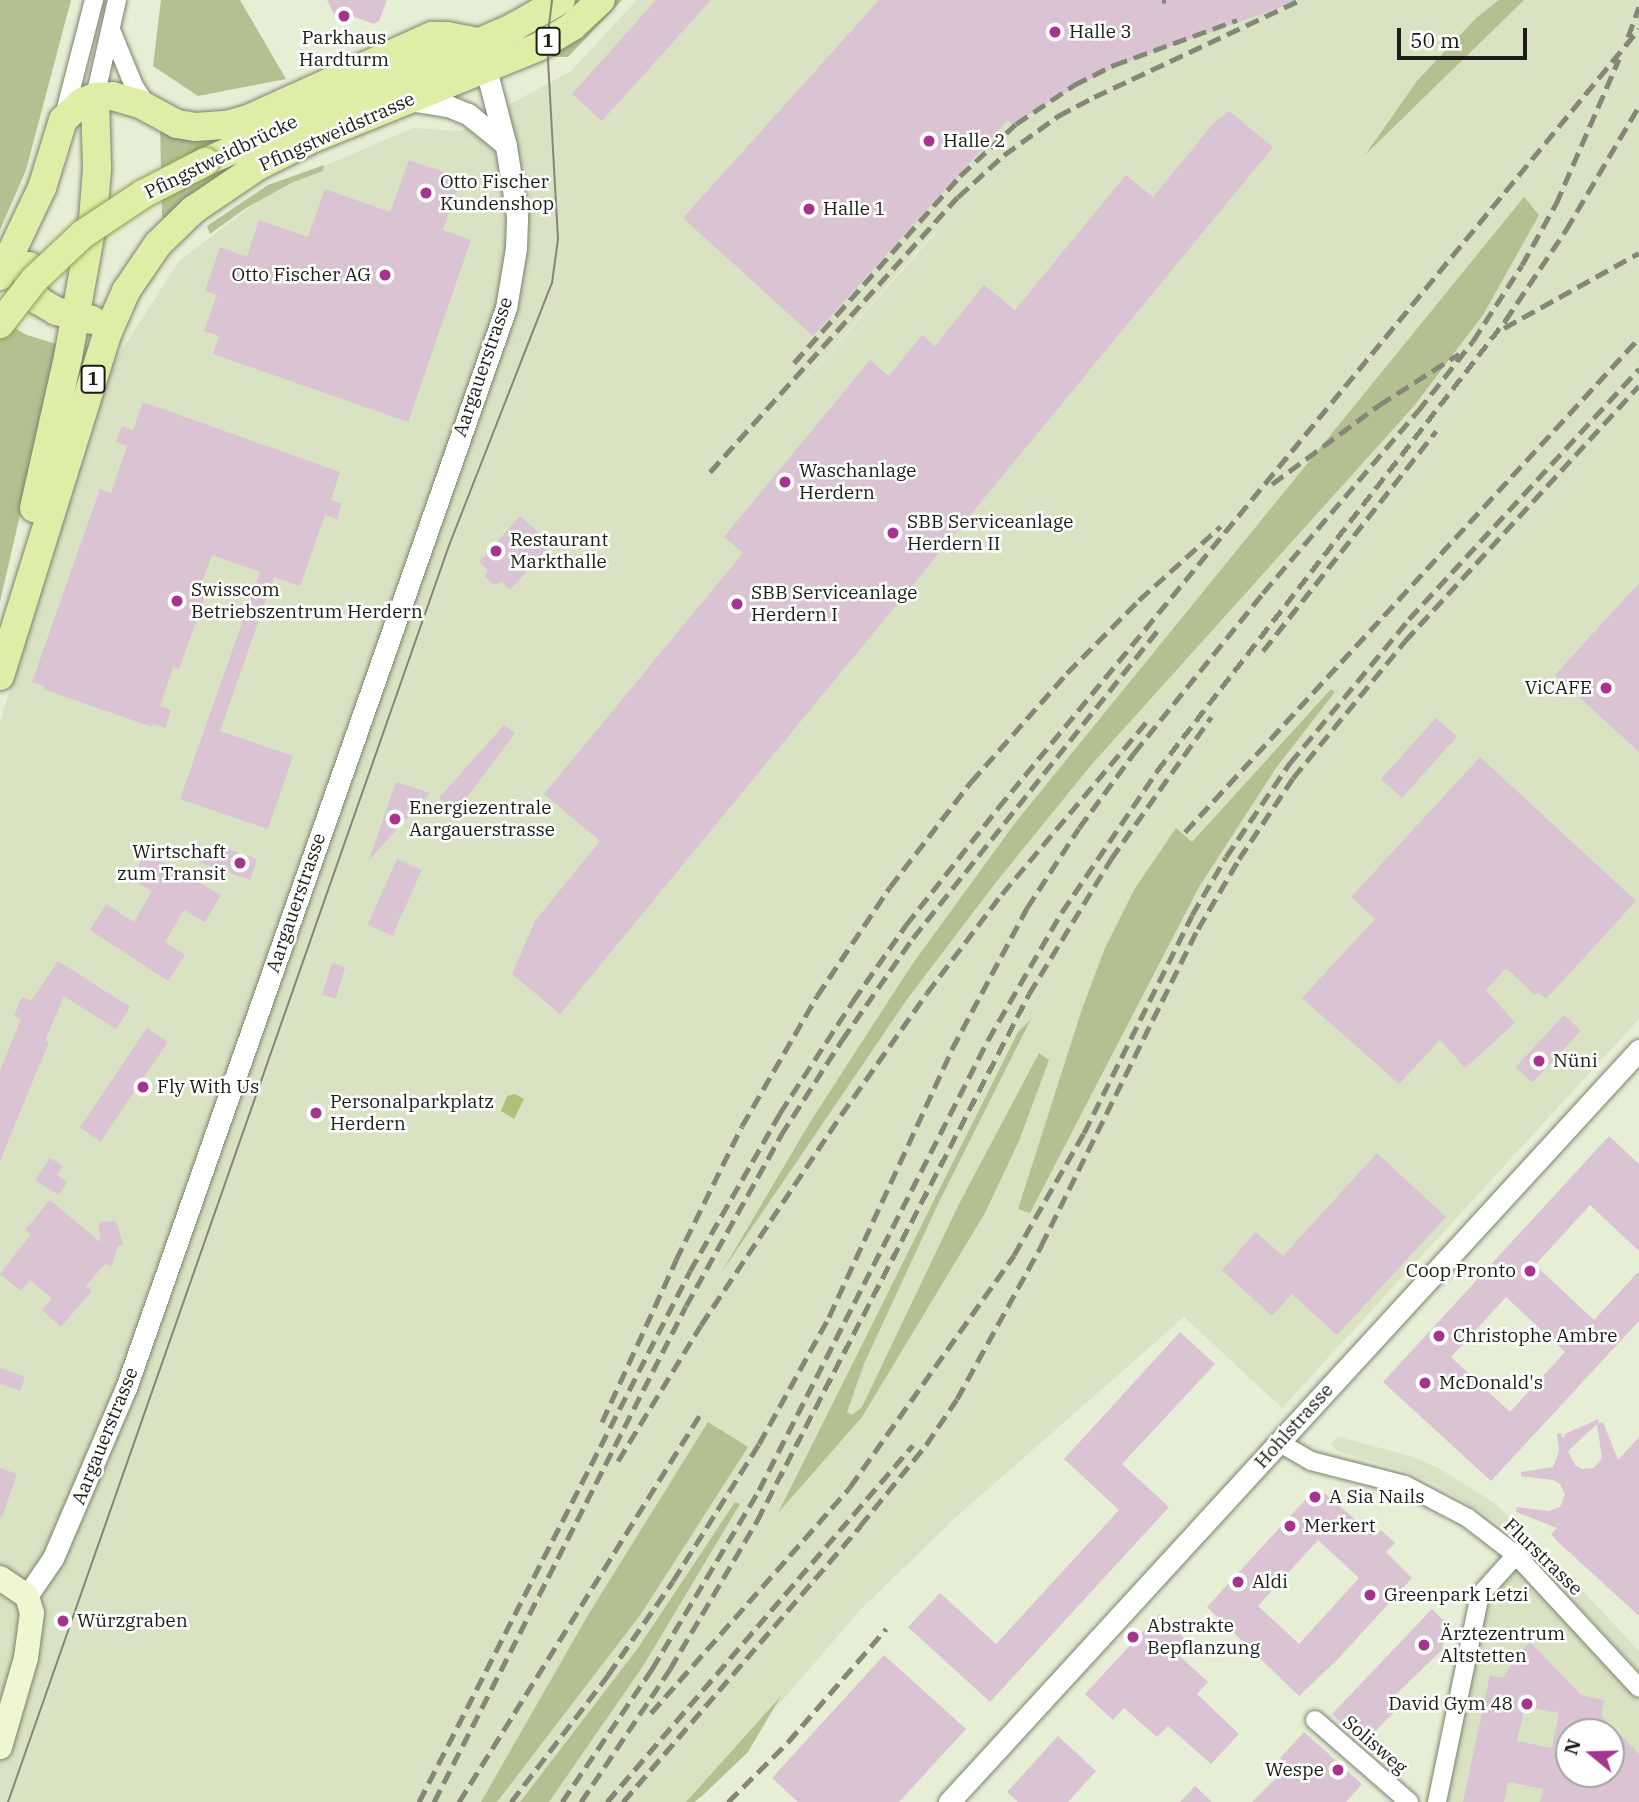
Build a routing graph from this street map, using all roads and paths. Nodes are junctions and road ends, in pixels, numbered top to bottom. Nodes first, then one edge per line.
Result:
1 (94, 0) edge
2 (117, 0) edge
3 (561, 0) edge
4 (601, 0) edge
5 (111, 30) junction
6 (482, 55) junction
7 (95, 97) junction
8 (409, 100) junction
9 (150, 108) junction
10 (63, 120) junction
11 (506, 146) junction
12 (0, 276) edge
13 (115, 315) junction
14 (76, 317) junction
15 (0, 324) edge
16 (0, 631) edge
17 (0, 676) edge
18 (1639, 1050) edge
19 (1280, 1443) junction
20 (1516, 1555) junction
21 (0, 1578) edge
22 (27, 1596) junction
23 (1639, 1688) edge
24 (1315, 1720) dead end
25 (0, 1747) edge
26 (949, 1802) edge
27 (1409, 1802) edge
28 (1437, 1802) edge

1 - 10 street
2 - 5 street
3 - 6 main road, Pfingstweidstrasse / 1
4 - 6 main road, Pfingstweidstrasse / 1
5 - 7 street
5 - 9 street
6 - 8 main road, Pfingstweidstrasse / 1
6 - 9 main road
6 - 11 street, Aargauerstrasse
6 - 15 main road, Pfingstweidbrücke / 1, bridge
7 - 9 main road
7 - 10 main road
7 - 14 main road
8 - 11 street
8 - 13 main road, Pfingstweidstrasse / 1
10 - 12 main road
10 - 14 main road
11 - 22 street, Aargauerstrasse
13 - 14 main road
13 - 17 main road, Pfingstweidstrasse / 1
14 - 16 main road
18 - 19 street, Hohlstrasse
19 - 20 street, Flurstrasse
19 - 26 street, Hohlstrasse
20 - 23 street, Flurstrasse
20 - 28 street
21 - 22 main road
22 - 25 main road
24 - 27 street, Solisweg

